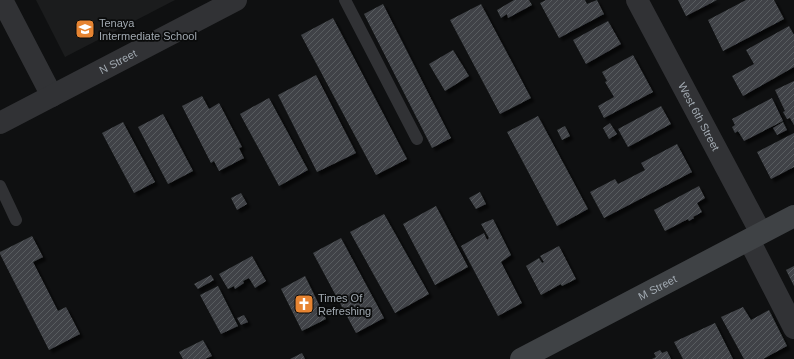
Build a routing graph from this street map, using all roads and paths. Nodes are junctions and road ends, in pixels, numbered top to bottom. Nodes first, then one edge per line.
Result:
1 (2, 0) edge
2 (236, 0) edge
3 (345, 0) edge
4 (637, 0) edge
5 (52, 96) junction
6 (0, 122) edge
7 (417, 139) dead end
8 (0, 186) edge
9 (794, 216) edge
10 (16, 220) dead end
11 (755, 237) junction
12 (794, 328) edge
13 (521, 359) edge

1 - 5 street
2 - 5 street, N Street
3 - 7 lane
4 - 11 street, West 6th Street
5 - 6 street, N Street
8 - 10 lane
9 - 11 street, M Street
11 - 12 street, West 6th Street
11 - 13 street, M Street

